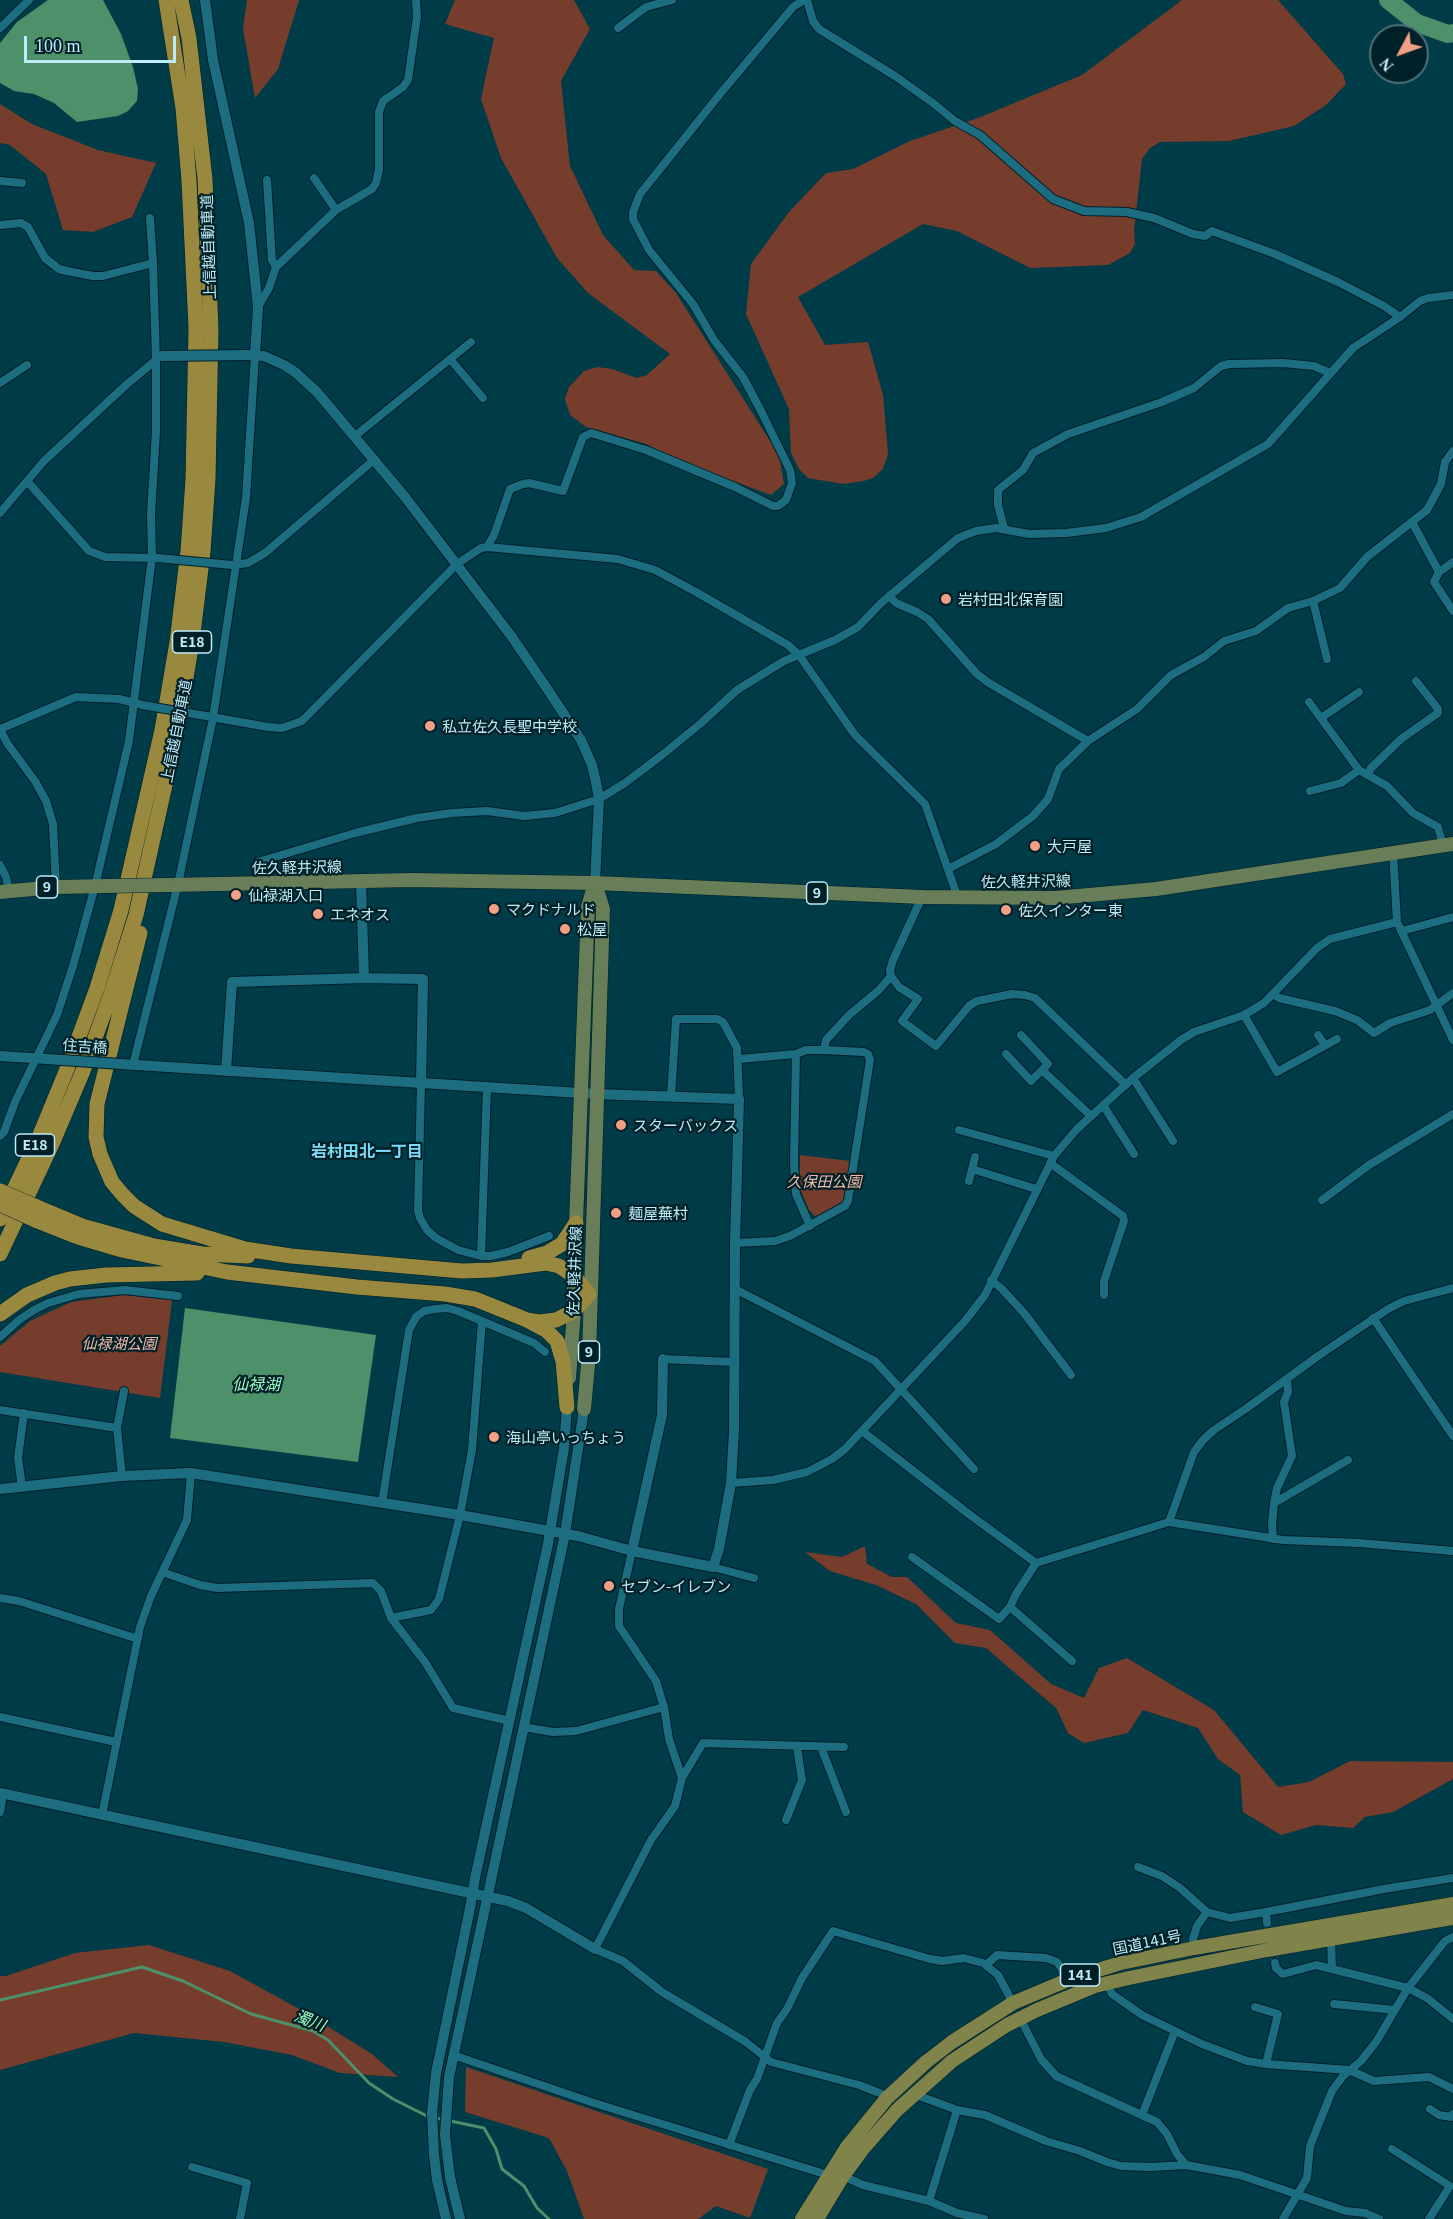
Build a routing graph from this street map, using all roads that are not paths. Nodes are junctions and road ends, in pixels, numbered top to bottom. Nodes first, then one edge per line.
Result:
1 (29, 0) edge
2 (166, 0) edge
3 (181, 0) edge
4 (205, 0) edge
5 (416, 0) edge
6 (672, 0) edge
7 (805, 0) edge
8 (618, 27) dead end
9 (0, 28) edge
10 (314, 178) dead end
11 (267, 180) dead end
12 (0, 182) edge
13 (22, 183) dead end
14 (336, 210) junction
15 (150, 218) dead end
16 (0, 225) edge
17 (153, 263) junction
18 (276, 267) junction
19 (1453, 295) edge
20 (258, 307) junction
21 (1400, 317) junction
22 (471, 342) dead end
23 (251, 355) junction
24 (159, 358) junction
25 (450, 359) junction
26 (27, 365) dead end
27 (1329, 373) junction
28 (0, 383) edge
29 (483, 398) dead end
30 (356, 436) junction
31 (1453, 451) edge
32 (375, 459) junction
33 (27, 481) junction
34 (0, 513) edge
35 (1412, 522) junction
36 (1004, 528) junction
37 (487, 547) junction
38 (155, 557) junction
39 (1453, 562) edge
40 (457, 564) junction
41 (234, 565) junction
42 (1438, 572) junction
43 (889, 596) junction
44 (1313, 601) junction
45 (1453, 612) edge
46 (1324, 647) junction
47 (1313, 650) dead end
48 (799, 655) junction
49 (1327, 659) dead end
50 (1416, 681) dead end
51 (1359, 692) dead end
52 (1309, 702) dead end
53 (138, 704) junction
54 (210, 717) junction
55 (1321, 718) junction
56 (0, 729) edge
57 (1088, 741) junction
58 (1364, 772) junction
59 (1311, 791) dead end
60 (599, 799) junction
61 (158, 821) junction
62 (1448, 844) edge
63 (1393, 852) junction
64 (0, 865) edge
65 (948, 869) junction
66 (361, 882) junction
67 (595, 883) junction
68 (257, 884) junction
69 (173, 885) junction
70 (101, 886) junction
71 (56, 887) junction
72 (4, 891) edge
73 (921, 897) junction
74 (958, 898) junction
75 (1453, 917) edge
76 (1397, 922) junction
77 (1402, 931) junction
78 (891, 976) junction
79 (364, 978) junction
80 (1453, 993) edge
81 (1273, 994) junction
82 (1436, 1004) junction
83 (1244, 1015) junction
84 (1021, 1035) dead end
85 (1318, 1035) dead end
86 (1336, 1039) dead end
87 (1453, 1040) edge
88 (1325, 1045) junction
89 (824, 1050) junction
90 (796, 1054) junction
91 (1006, 1054) dead end
92 (0, 1056) edge
93 (42, 1058) junction
94 (739, 1059) junction
95 (133, 1065) junction
96 (67, 1069) junction
97 (1042, 1070) junction
98 (226, 1071) junction
99 (1133, 1078) junction
100 (421, 1083) junction
101 (1126, 1085) junction
102 (487, 1088) junction
103 (580, 1093) junction
104 (596, 1094) junction
105 (671, 1096) junction
106 (739, 1099) junction
107 (1103, 1105) junction
108 (1453, 1114) edge
109 (1091, 1116) junction
110 (959, 1130) dead end
111 (0, 1136) edge
112 (1173, 1141) dead end
113 (1134, 1154) dead end
114 (975, 1157) dead end
115 (1052, 1159) junction
116 (972, 1169) junction
117 (969, 1181) dead end
118 (1036, 1189) junction
119 (0, 1191) edge
120 (1322, 1200) dead end
121 (0, 1205) edge
122 (37, 1214) junction
123 (0, 1220) edge
124 (576, 1223) junction
125 (810, 1226) junction
126 (549, 1236) dead end
127 (735, 1243) junction
128 (0, 1254) edge
129 (291, 1256) junction
130 (481, 1256) junction
131 (492, 1270) junction
132 (227, 1272) junction
133 (574, 1276) junction
134 (992, 1280) junction
135 (1453, 1288) edge
136 (735, 1289) junction
137 (589, 1294) junction
138 (1104, 1295) dead end
139 (178, 1296) dead end
140 (574, 1311) junction
141 (0, 1314) edge
142 (1373, 1318) junction
143 (527, 1320) junction
144 (482, 1321) junction
145 (0, 1336) edge
146 (545, 1352) dead end
147 (663, 1359) joint
148 (734, 1362) junction
149 (1071, 1375) dead end
150 (1287, 1379) junction
151 (901, 1389) junction
152 (124, 1391) dead end
153 (567, 1407) junction
154 (0, 1410) edge
155 (584, 1410) joint
156 (24, 1413) junction
157 (117, 1428) junction
158 (862, 1431) junction
159 (1453, 1436) edge
160 (1348, 1460) dead end
161 (974, 1469) dead end
162 (191, 1473) junction
163 (122, 1476) junction
164 (731, 1484) junction
165 (22, 1487) junction
166 (0, 1489) edge
167 (382, 1503) junction
168 (1274, 1503) junction
169 (460, 1515) junction
170 (1169, 1522) junction
171 (549, 1532) junction
172 (565, 1534) junction
173 (1273, 1539) junction
174 (632, 1551) junction
175 (1453, 1551) edge
176 (912, 1557) dead end
177 (1036, 1563) junction
178 (713, 1567) junction
179 (162, 1572) junction
180 (754, 1578) dead end
181 (0, 1598) edge
182 (1010, 1607) junction
183 (391, 1618) junction
184 (138, 1639) junction
185 (1072, 1661) dead end
186 (664, 1707) junction
187 (0, 1717) edge
188 (510, 1721) junction
189 (522, 1727) junction
190 (116, 1742) junction
191 (797, 1747) junction
192 (821, 1747) junction
193 (844, 1747) dead end
194 (682, 1778) junction
195 (2, 1794) edge
196 (842, 1802) junction
197 (832, 1806) dead end
198 (0, 1812) edge
199 (846, 1812) dead end
200 (102, 1815) junction
201 (786, 1820) dead end
202 (1138, 1868) dead end
203 (1453, 1878) edge
204 (472, 1894) junction
205 (489, 1897) junction
206 (1453, 1904) edge
207 (1207, 1912) junction
208 (1266, 1912) junction
209 (1453, 1918) edge
210 (1267, 1923) tunnel mouth
211 (1453, 1937) edge
212 (1331, 1940) junction
213 (1194, 1948) junction
214 (596, 1949) junction
215 (1275, 1963) dead end
216 (986, 1965) junction
217 (1332, 1969) junction
218 (1065, 1981) junction
219 (1107, 1984) junction
220 (1408, 1988) junction
221 (1013, 2003) junction
222 (1334, 2004) dead end
223 (1255, 2007) dead end
224 (1395, 2010) junction
225 (1020, 2018) junction
226 (1453, 2019) edge
227 (1175, 2031) junction
228 (453, 2055) junction
229 (764, 2057) junction
230 (1266, 2064) junction
231 (1349, 2070) junction
232 (1453, 2089) edge
233 (914, 2094) junction
234 (887, 2098) junction
235 (1430, 2109) dead end
236 (957, 2110) junction
237 (1453, 2114) edge
238 (1142, 2115) junction
239 (729, 2145) junction
240 (1392, 2149) dead end
241 (1186, 2165) junction
242 (192, 2167) dead end
243 (828, 2175) junction
244 (843, 2176) junction
245 (1297, 2194) junction
246 (929, 2202) junction
247 (1376, 2218) edge
248 (240, 2219) edge
249 (447, 2219) edge
250 (460, 2219) edge
251 (802, 2219) edge
252 (818, 2219) edge
253 (984, 2219) edge
254 (1283, 2219) edge
255 (1429, 2219) edge

1 - 9 street
2 - 96 highway, 上信越自動車道 / E18
3 - 61 highway, 上信越自動車道 / E18
4 - 20 street
5 - 14 street
6 - 8 street
7 - 21 street
7 - 37 street
10 - 14 street
11 - 18 street
12 - 13 street
14 - 18 street
15 - 17 street
16 - 17 street
17 - 24 street
18 - 20 street
19 - 21 street
20 - 23 street
21 - 27 street
22 - 25 street
23 - 24 street, bridge
23 - 30 street
23 - 41 street
24 - 33 street
24 - 38 street
25 - 29 street
25 - 30 street
26 - 28 street
27 - 36 street
27 - 36 street
30 - 32 street
31 - 35 street
32 - 40 street
32 - 41 street
33 - 34 street
33 - 38 street
35 - 42 street
35 - 44 street
36 - 43 street
37 - 40 street
37 - 48 street
38 - 41 street, bridge
38 - 53 street
39 - 42 street
40 - 54 street
40 - 60 street
41 - 54 street
42 - 45 street
43 - 48 street
43 - 57 street
44 - 46 street
44 - 57 street
46 - 47 street
46 - 49 street
48 - 60 street
48 - 65 street
50 - 58 street
51 - 55 street
52 - 55 street
53 - 54 street, bridge
53 - 56 street
53 - 70 street
54 - 69 street
55 - 58 street
56 - 71 street
57 - 65 street
58 - 59 street
58 - 62 street
60 - 67 street
60 - 68 street
61 - 128 highway, 上信越自動車道 / E18
61 - 129 highway
62 - 63 main road, 佐久軽井沢線 / 9
63 - 74 main road, 佐久軽井沢線 / 9
63 - 76 street
64 - 72 street
65 - 74 street
66 - 67 main road, 佐久軽井沢線 / 9
66 - 68 main road, 佐久軽井沢線 / 9
66 - 79 street
67 - 73 main road, 佐久軽井沢線 / 9
67 - 103 main road, 佐久軽井沢線 / 9
67 - 104 main road, 佐久軽井沢線 / 9
68 - 69 main road, 佐久軽井沢線 / 9
69 - 70 main road, 佐久軽井沢線 / 9, bridge
69 - 95 street
70 - 71 main road, 佐久軽井沢線 / 9
70 - 93 street
71 - 72 main road, 佐久軽井沢線 / 9
73 - 74 main road, 佐久軽井沢線 / 9
73 - 78 street
75 - 77 street
76 - 77 street
76 - 81 street
77 - 82 street
78 - 89 street
78 - 101 street
79 - 98 street
79 - 100 street
80 - 82 street
81 - 82 street
81 - 83 street
82 - 87 street
83 - 88 street
83 - 99 street
84 - 97 street
85 - 88 street
86 - 88 street
89 - 90 street
89 - 125 street
90 - 94 street
90 - 125 street
91 - 97 street
92 - 93 street, 住吉橋
93 - 95 street, 住吉橋, bridge
93 - 111 street
94 - 105 street
94 - 106 street
95 - 98 street, 住吉橋
96 - 121 highway
96 - 123 highway, 上信越自動車道 / E18
97 - 109 street
98 - 100 street, 住吉橋
99 - 101 street
99 - 112 street
100 - 102 street, 住吉橋
100 - 130 street
101 - 107 street
102 - 103 street, 住吉橋
102 - 130 street
103 - 104 street, 住吉橋
103 - 124 main road, 佐久軽井沢線 / 9
104 - 105 street, 住吉橋
104 - 137 main road, 佐久軽井沢線 / 9
105 - 106 street, 住吉橋
106 - 127 street
107 - 109 street
107 - 113 street
108 - 120 street
109 - 115 street
110 - 115 street
114 - 116 street
115 - 118 street
115 - 138 street
116 - 117 street
116 - 118 street
118 - 134 street
119 - 122 highway, bridge
121 - 122 highway, bridge
122 - 129 highway
122 - 132 highway
124 - 131 highway
124 - 133 main road, 佐久軽井沢線 / 9
125 - 127 street
126 - 130 street
127 - 136 street
129 - 131 highway
131 - 133 highway
132 - 141 highway
132 - 143 highway
133 - 137 highway
133 - 140 main road, 佐久軽井沢線 / 9
134 - 149 street
134 - 151 street
135 - 142 street
136 - 148 street
136 - 151 street
137 - 140 highway
137 - 155 main road, 佐久軽井沢線 / 9
139 - 145 street
140 - 143 highway
140 - 153 main road, 佐久軽井沢線 / 9
142 - 150 street
142 - 159 street
143 - 153 highway
144 - 146 street
144 - 167 street
144 - 169 street
147 - 148 street
147 - 174 street
148 - 164 street
150 - 168 street
150 - 170 street
151 - 158 street
151 - 161 street
152 - 157 street
153 - 171 street
154 - 156 street
155 - 172 street
156 - 157 street
156 - 165 street
157 - 163 street
158 - 164 street
158 - 177 street
160 - 168 street
162 - 163 street
162 - 167 street
162 - 179 street
163 - 165 street
164 - 178 street
165 - 166 street
167 - 169 street
168 - 173 street
169 - 171 street
169 - 183 street
170 - 173 street
170 - 177 street
171 - 172 street
171 - 188 street
172 - 174 street
172 - 189 street
173 - 175 street
174 - 178 street
174 - 186 street
176 - 182 street
177 - 182 street
178 - 180 street
179 - 183 street
179 - 184 street
181 - 184 street
182 - 185 street
183 - 188 street
184 - 190 street
186 - 189 street
186 - 194 street
187 - 190 street
188 - 204 street
189 - 205 street
190 - 200 street
191 - 192 street
191 - 194 street
191 - 201 street
192 - 193 street
192 - 196 street
194 - 214 street
195 - 198 street
195 - 200 street
196 - 197 street
196 - 199 street
200 - 204 street
202 - 207 street
203 - 208 street
204 - 205 street
204 - 249 street
205 - 214 street
205 - 228 street
206 - 213 highway, 国道141号 / 141
207 - 208 street
207 - 213 street
208 - 210 street
209 - 212 highway, 141
211 - 220 street
212 - 217 street
212 - 219 highway, 141
213 - 218 highway, 国道141号 / 141
214 - 229 street
215 - 217 street
216 - 218 street
216 - 221 street
216 - 229 street
217 - 220 street
218 - 221 highway, 国道141号 / 141
219 - 225 highway, 141
219 - 227 street
220 - 224 street
220 - 226 street
221 - 234 highway, 国道141号 / 141
222 - 224 street
223 - 230 street
224 - 231 street
225 - 233 highway, 141
225 - 238 street
227 - 230 street
227 - 238 street
228 - 239 street
228 - 250 street
229 - 234 street
229 - 239 street
230 - 231 street
231 - 232 street
231 - 245 street
233 - 236 street
233 - 244 highway, 141
234 - 243 highway, 国道141号 / 141
235 - 237 street
236 - 241 street
236 - 246 street
238 - 241 street
239 - 243 street
240 - 255 street
241 - 245 street
242 - 248 street
243 - 251 highway, 国道141号 / 141
244 - 246 street
244 - 252 highway, 141
245 - 247 street
245 - 254 street
246 - 253 street

